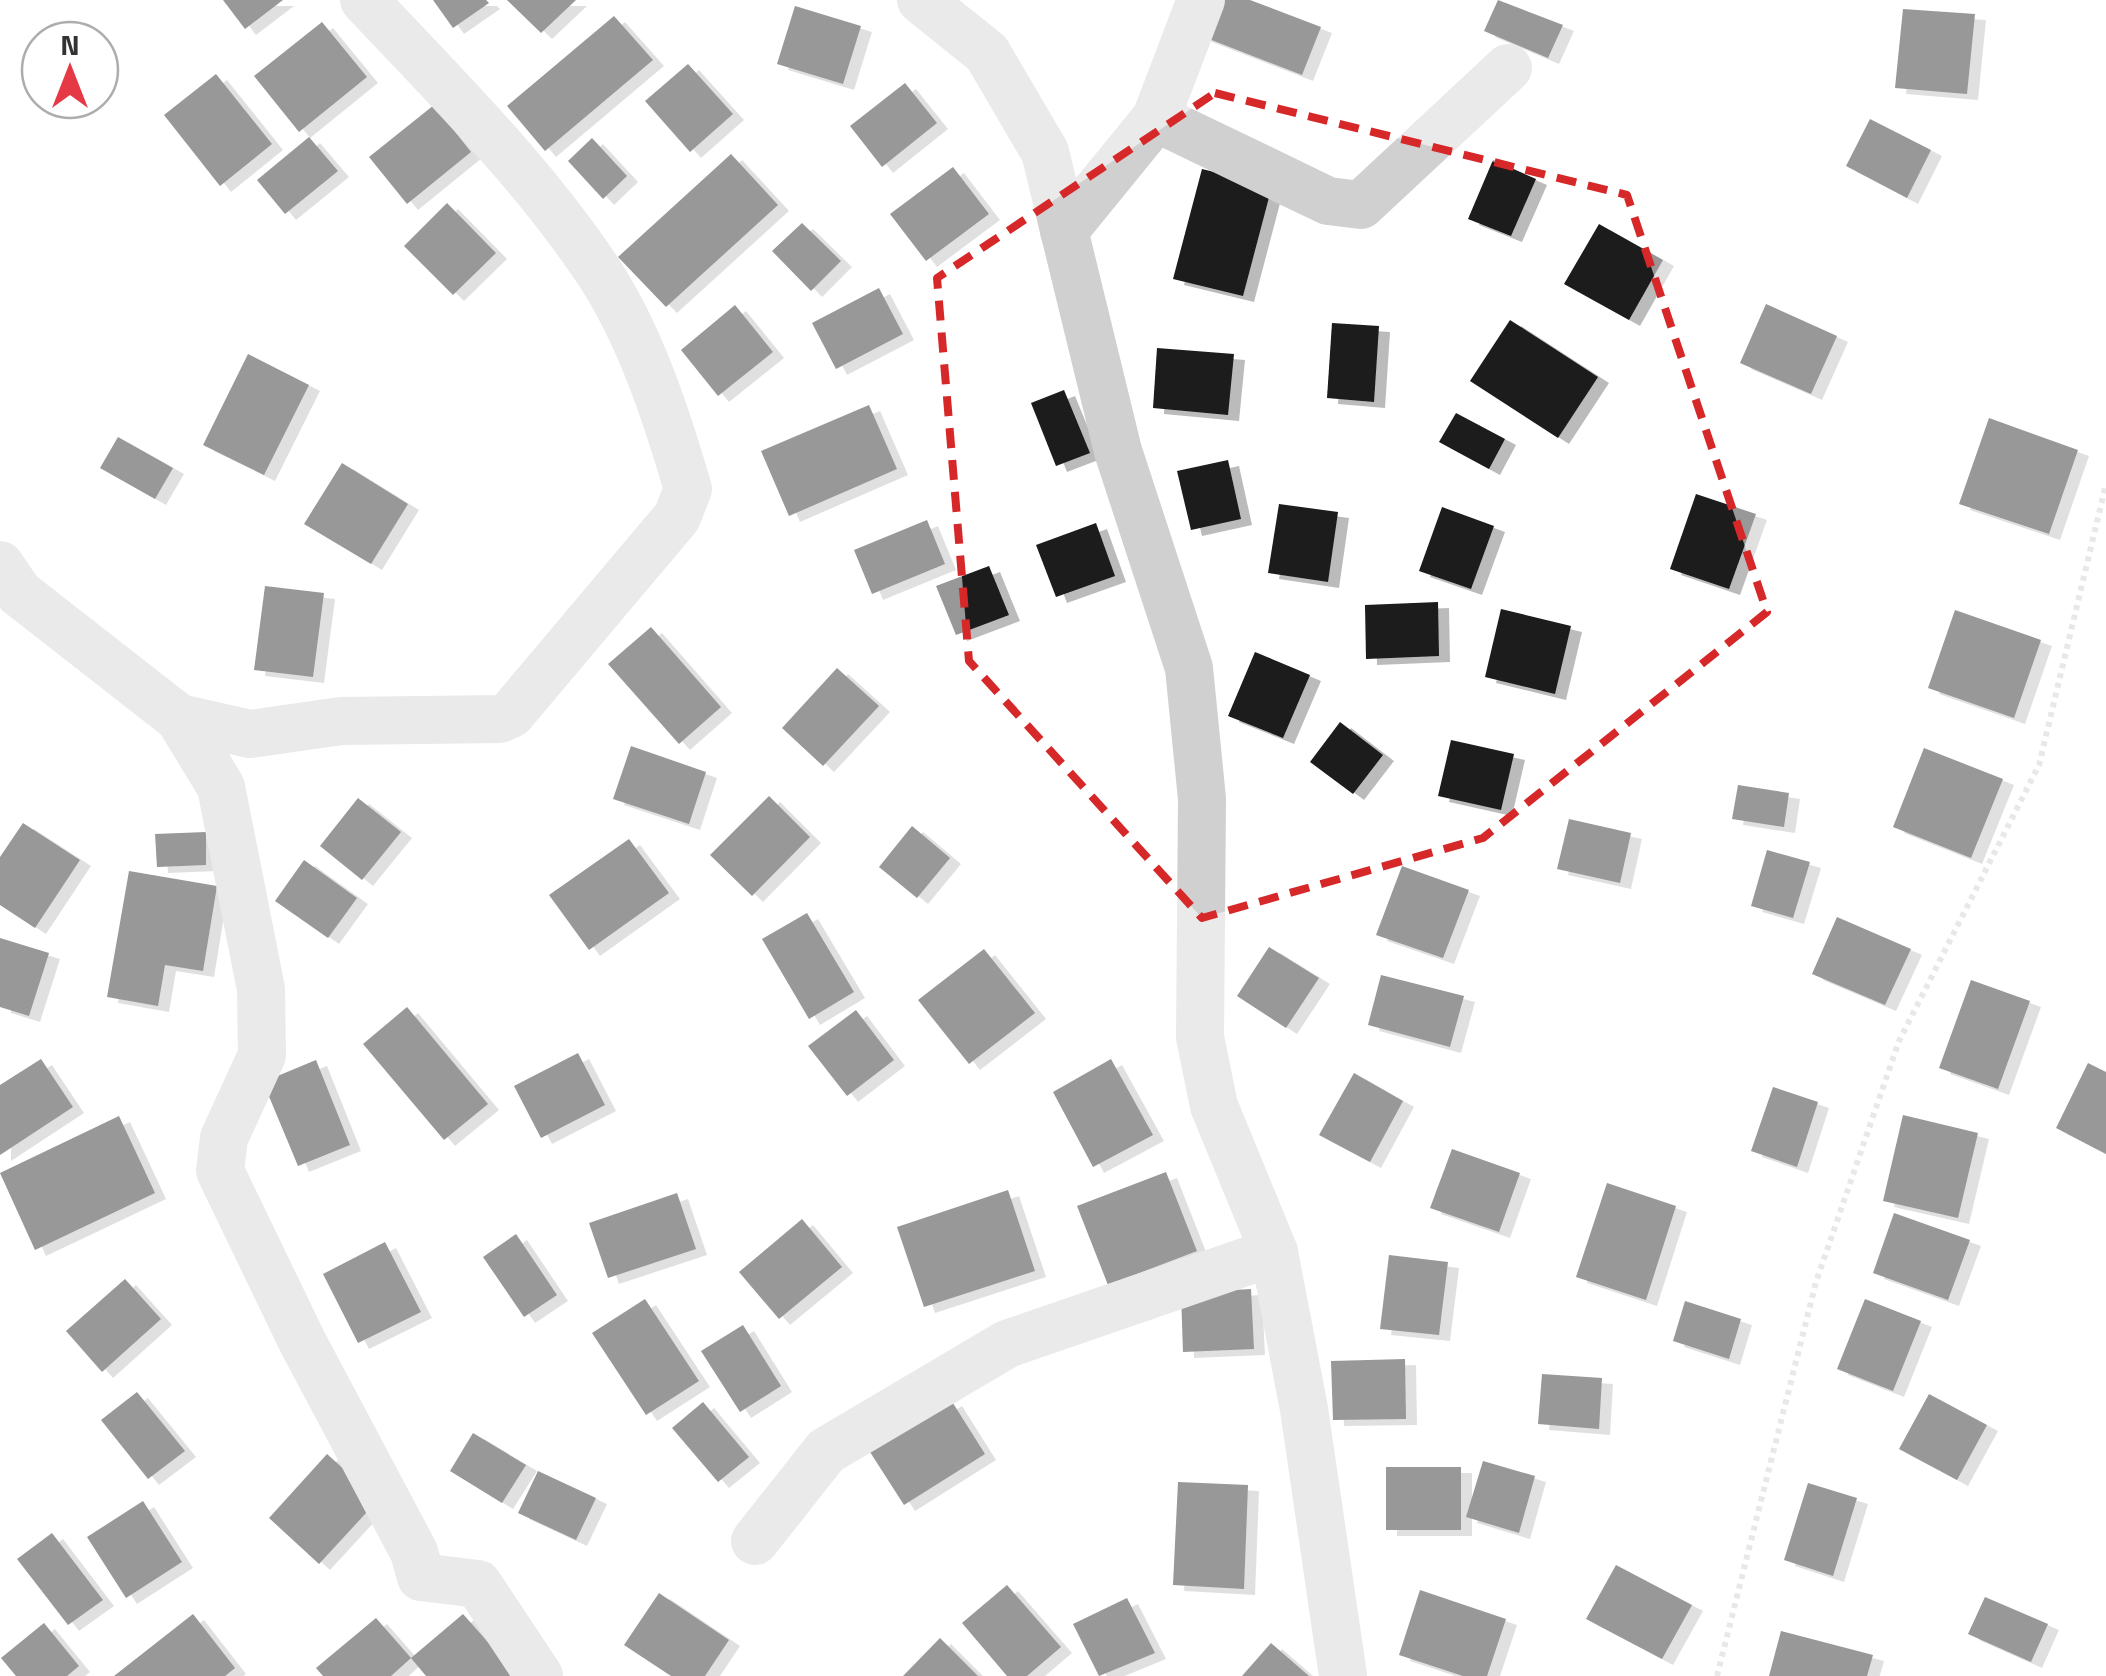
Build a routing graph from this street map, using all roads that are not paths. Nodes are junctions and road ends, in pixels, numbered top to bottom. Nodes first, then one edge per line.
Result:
1 (364, 0) edge
2 (921, 0) edge
3 (1201, 0) edge
4 (1508, 68) dead end
5 (1156, 118) junction
6 (1064, 231) junction
7 (0, 564) edge
8 (180, 718) junction
9 (1274, 1252) junction
10 (755, 1541) dead end
11 (539, 1676) edge
12 (1343, 1676) edge

1 - 8 street
2 - 6 street
3 - 5 street
4 - 5 street
5 - 6 street
6 - 9 street
7 - 8 street
8 - 11 street
9 - 10 street
9 - 12 street

